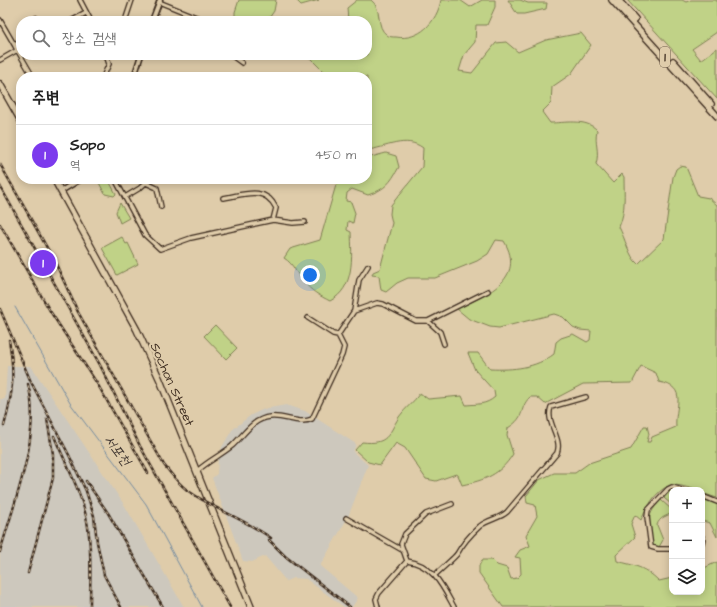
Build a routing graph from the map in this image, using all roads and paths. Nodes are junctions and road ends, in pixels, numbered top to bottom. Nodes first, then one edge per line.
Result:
1 (80, 0) edge
2 (132, 0) edge
3 (612, 0) edge
4 (618, 0) edge
5 (160, 1) edge
6 (86, 13) junction
7 (80, 16) edge
8 (88, 16) edge
9 (126, 16) edge
10 (154, 16) edge
11 (194, 16) edge
12 (0, 20) edge
13 (16, 49) joint
14 (0, 60) edge
15 (23, 60) edge
16 (108, 60) edge
17 (139, 60) edge
18 (237, 60) edge
19 (242, 64) dead end
20 (30, 72) edge
21 (106, 72) edge
22 (136, 72) edge
23 (0, 84) edge
24 (717, 110) edge
25 (16, 112) edge
26 (717, 116) edge
27 (57, 184) edge
28 (73, 184) edge
29 (118, 184) edge
30 (144, 184) edge
31 (148, 184) edge
32 (61, 191) junction
33 (125, 197) junction
34 (222, 198) dead end
35 (161, 207) dead end
36 (273, 220) junction
37 (305, 222) dead end
38 (368, 266) dead end
39 (488, 291) dead end
40 (354, 311) junction
41 (308, 318) dead end
42 (428, 322) junction
43 (338, 335) junction
44 (444, 344) dead end
45 (586, 397) dead end
46 (197, 471) junction
47 (669, 488) edge
48 (705, 497) edge
49 (717, 502) edge
50 (452, 504) dead end
51 (346, 518) dead end
52 (669, 549) edge
53 (402, 550) junction
54 (407, 560) junction
55 (435, 575) junction
56 (251, 607) edge
57 (378, 607) edge
58 (454, 607) edge

1 - 6 street
2 - 9 street
3 - 26 main road, 1
4 - 24 main road, 1
5 - 10 street
5 - 11 street
6 - 7 street
6 - 8 street
12 - 13 street
13 - 14 street
15 - 20 street
16 - 21 street
17 - 22 street
18 - 19 street
23 - 25 main road
27 - 32 main road, Sochon Street
28 - 32 street
29 - 33 street
30 - 33 street
31 - 35 street
32 - 46 main road, Sochon Street
33 - 36 street
34 - 36 street
36 - 37 street
38 - 40 street
39 - 42 street
40 - 42 street
40 - 43 street
41 - 43 street
42 - 44 street
43 - 46 street
45 - 55 street
46 - 56 main road, Sochon Street
47 - 52 street
48 - 49 street
50 - 53 street
51 - 53 street
53 - 54 street
54 - 55 street
54 - 57 street
55 - 58 street

